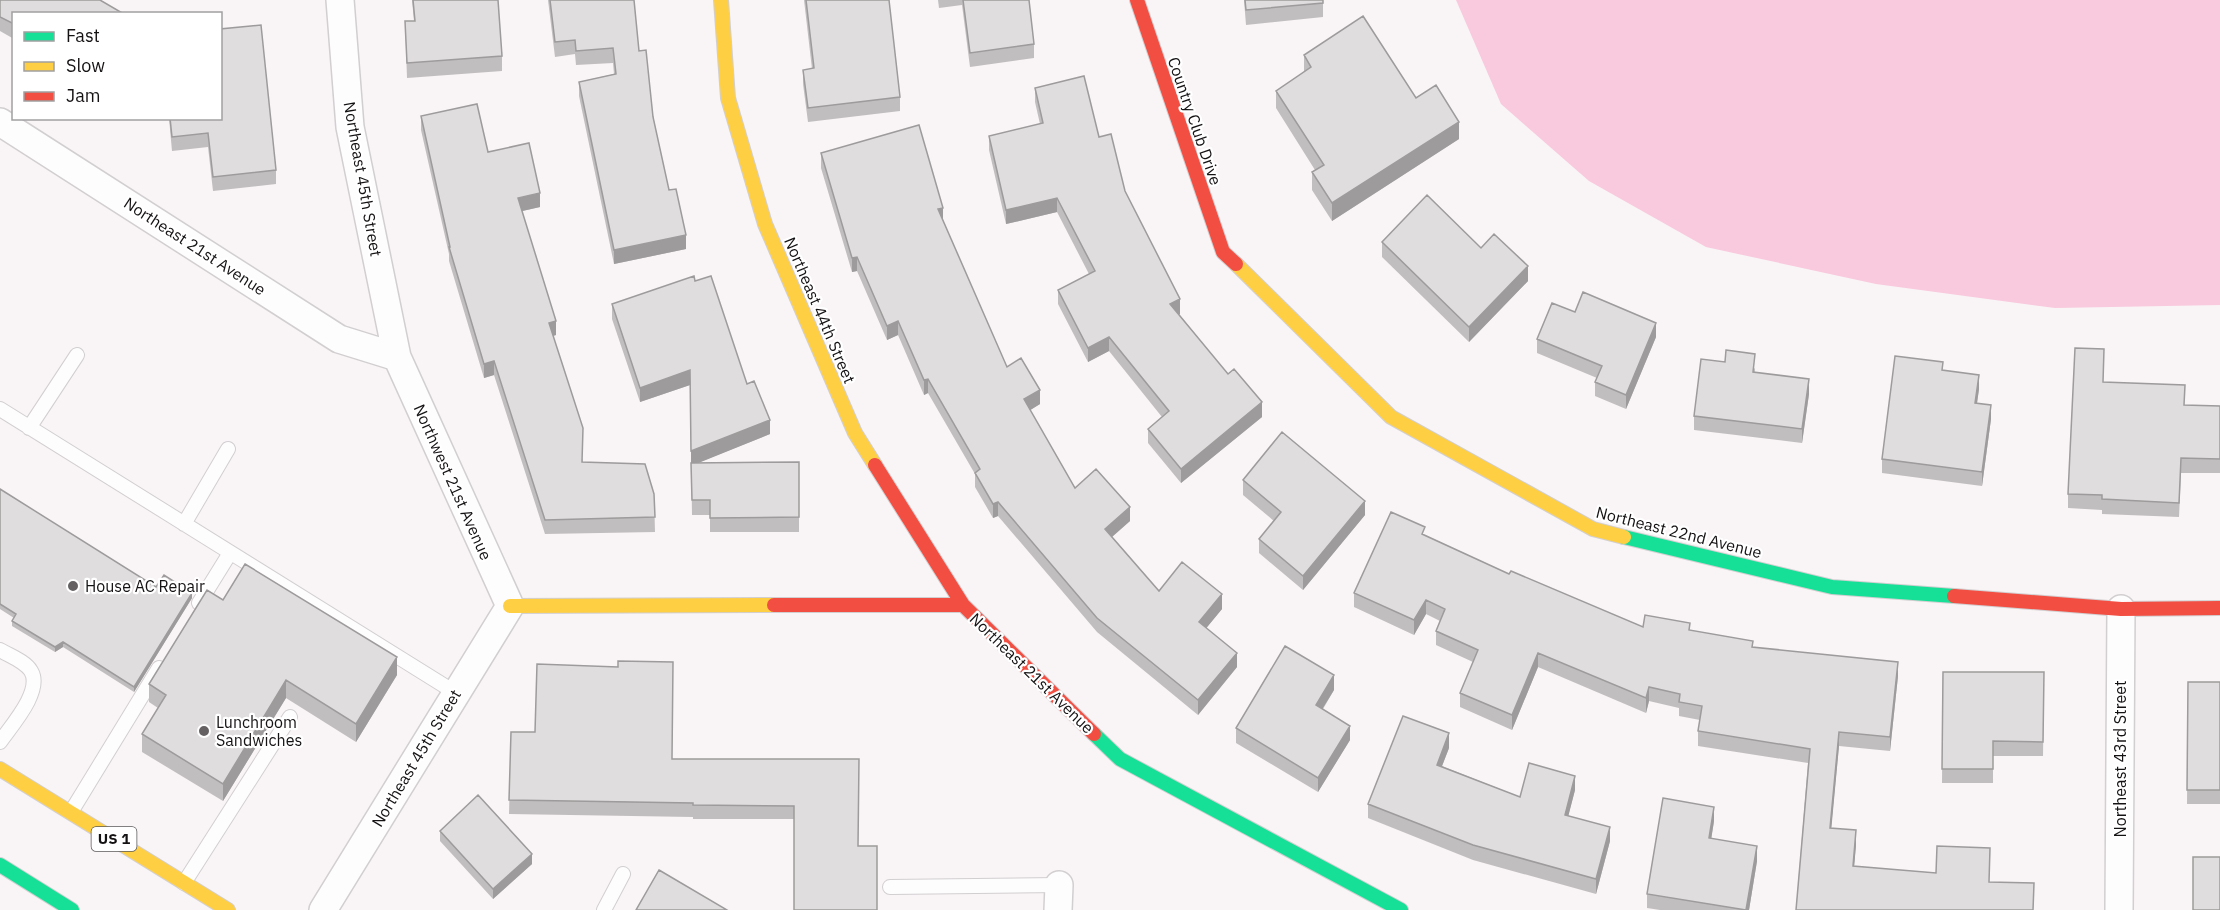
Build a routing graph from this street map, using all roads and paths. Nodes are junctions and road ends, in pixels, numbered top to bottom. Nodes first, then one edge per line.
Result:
1 (340, 0) edge
2 (722, 0) edge
3 (1137, 0) edge
4 (0, 122) edge
5 (1223, 252) joint
6 (76, 355) dead end
7 (397, 357) junction
8 (0, 409) edge
9 (29, 428) junction
10 (228, 449) dead end
11 (184, 524) junction
12 (230, 553) junction
13 (963, 605) junction
14 (510, 606) junction
15 (2220, 608) edge
16 (2121, 609) junction
17 (193, 613) edge
18 (0, 650) edge
19 (168, 654) edge
20 (456, 693) junction
21 (290, 717) dead end
22 (0, 742) edge
23 (0, 769) edge
24 (71, 812) junction
25 (0, 865) edge
26 (623, 874) dead end
27 (184, 883) junction
28 (890, 887) dead end
29 (1058, 898) edge
30 (72, 910) edge
31 (228, 910) edge
32 (323, 910) edge
33 (604, 910) edge
34 (1401, 910) edge
35 (2119, 910) edge

1 - 7 street, Northeast 45th Street
2 - 13 street, Northeast 44th Street
3 - 5 street, Country Club Drive
4 - 7 street, Northeast 21st Avenue
5 - 16 street, Northeast 22nd Avenue
6 - 9 lane
7 - 14 street, Northwest 21st Avenue
8 - 9 lane
9 - 11 lane
10 - 11 lane
11 - 12 lane
12 - 17 lane
12 - 20 lane
13 - 14 street, Northeast 21st Avenue
13 - 34 street, Northeast 21st Avenue
14 - 20 street, Northeast 45th Street
15 - 16 street, Northeast 22nd Avenue
16 - 35 street, Northeast 43rd Street
18 - 22 lane
19 - 24 lane
20 - 32 street, Northeast 45th Street
21 - 27 lane
23 - 24 street, US 1
24 - 27 street, US 1
25 - 30 street
26 - 33 lane
27 - 31 street, US 1
28 - 29 lane

